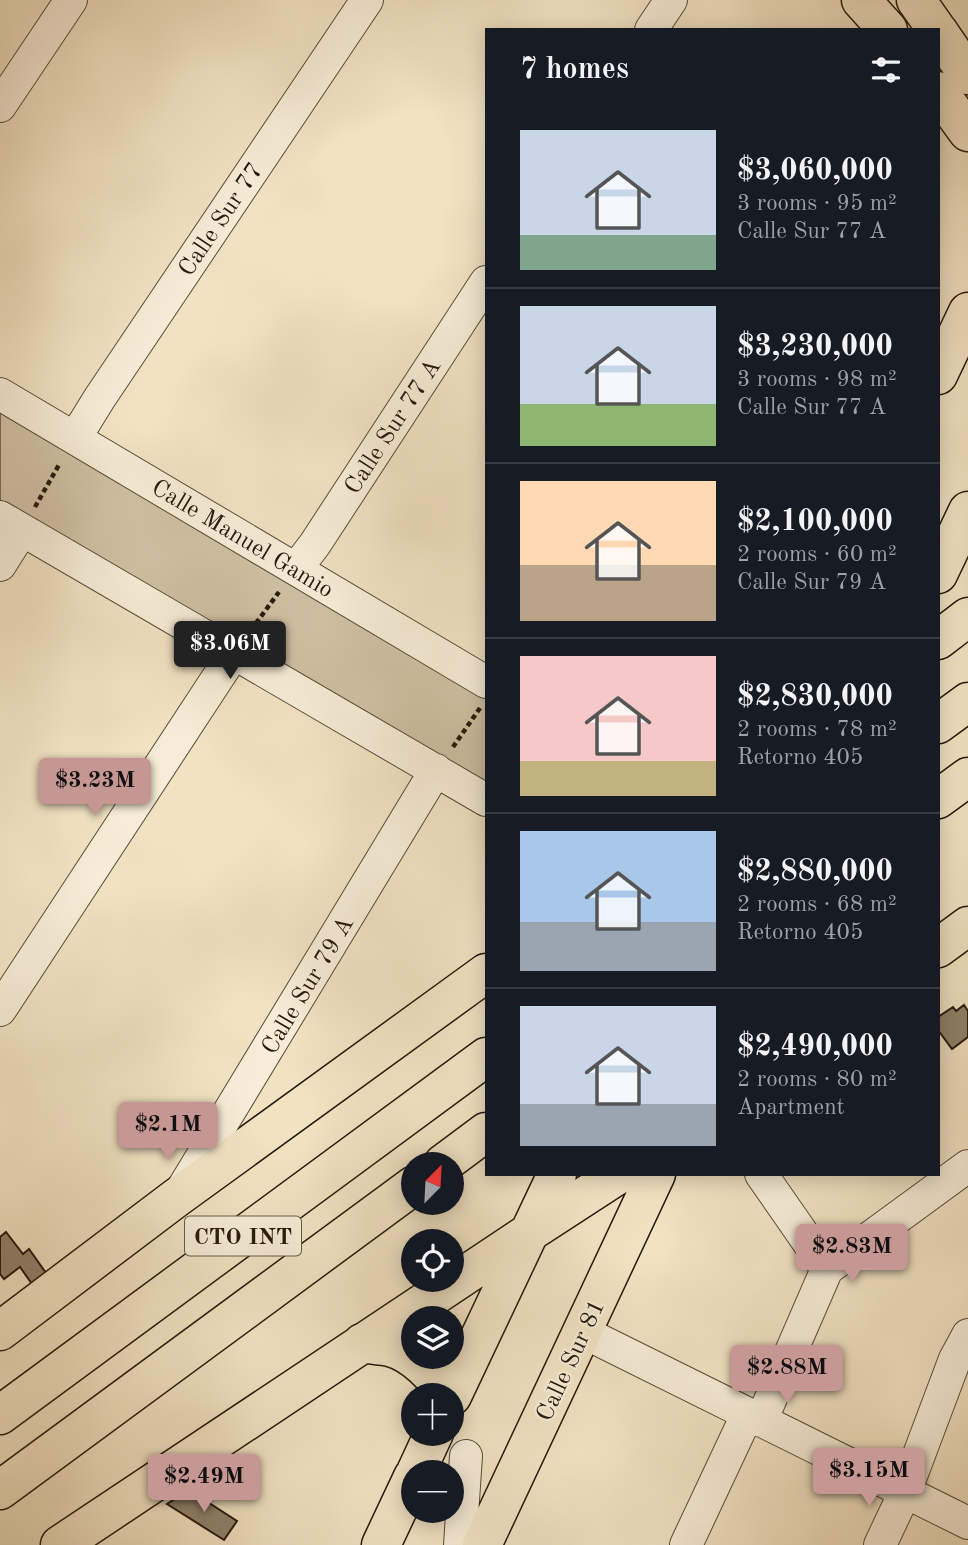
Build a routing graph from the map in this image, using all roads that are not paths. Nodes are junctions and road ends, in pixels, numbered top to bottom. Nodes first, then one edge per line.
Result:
1 (71, 0) edge
2 (367, 0) edge
3 (671, 0) edge
4 (916, 0) edge
5 (652, 28) edge
6 (935, 28) edge
7 (940, 35) edge
8 (968, 75) edge
9 (940, 94) edge
10 (0, 106) edge
11 (968, 132) edge
12 (485, 284) edge
13 (968, 312) edge
14 (940, 372) edge
15 (0, 394) edge
16 (75, 438) junction
17 (968, 510) edge
18 (11, 523) edge
19 (0, 565) edge
20 (296, 569) junction
21 (940, 570) edge
22 (968, 617) edge
23 (940, 638) edge
24 (234, 653) junction
25 (485, 681) edge
26 (968, 702) edge
27 (940, 723) edge
28 (436, 770) junction
29 (968, 777) edge
30 (940, 798) edge
31 (485, 799) edge
32 (968, 926) edge
33 (940, 947) edge
34 (485, 974) edge
35 (0, 1010) edge
36 (485, 1058) edge
37 (485, 1133) edge
38 (459, 1152) edge
39 (968, 1166) edge
40 (557, 1176) edge
41 (616, 1176) edge
42 (655, 1176) edge
43 (762, 1176) edge
44 (401, 1195) edge
45 (176, 1198) junction
46 (530, 1232) junction
47 (827, 1269) junction
48 (0, 1331) edge
49 (583, 1332) junction
50 (968, 1335) edge
51 (362, 1343) junction
52 (440, 1383) edge
53 (456, 1383) edge
54 (0, 1415) edge
55 (754, 1418) junction
56 (466, 1456) dead end
57 (0, 1490) edge
58 (905, 1492) junction
59 (401, 1502) edge
60 (968, 1523) edge
61 (60, 1545) edge
62 (381, 1545) edge
63 (460, 1545) edge
64 (482, 1545) edge
65 (686, 1545) edge
66 (880, 1545) edge

1 - 10 street
2 - 16 street, Calle Sur 77
3 - 5 street
4 - 6 main road
7 - 8 main road
9 - 11 main road
12 - 20 street, Calle Sur 77 A
13 - 14 main road
15 - 16 street, Calle Manuel Gamio
16 - 20 street, Calle Manuel Gamio
17 - 21 main road
18 - 19 street
18 - 24 street
20 - 25 street, Calle Manuel Gamio
22 - 23 main road
24 - 28 street
24 - 35 street
26 - 27 main road
28 - 31 street
28 - 45 street, Calle Sur 79 A
29 - 30 main road
32 - 33 main road
34 - 45 main road, CTO INT
36 - 54 main road, CTO INT
37 - 38 main road
39 - 47 street
40 - 46 main road
41 - 46 main road
42 - 49 main road, Calle Sur 81
43 - 47 street
44 - 57 main road, CTO INT
45 - 48 main road, CTO INT
46 - 51 main road
46 - 53 main road
47 - 55 street
49 - 55 street
49 - 64 main road, Calle Sur 81
50 - 58 street
51 - 52 main road
51 - 61 main road
55 - 58 street
55 - 65 street
56 - 63 street
58 - 60 street
58 - 66 street
59 - 62 main road

